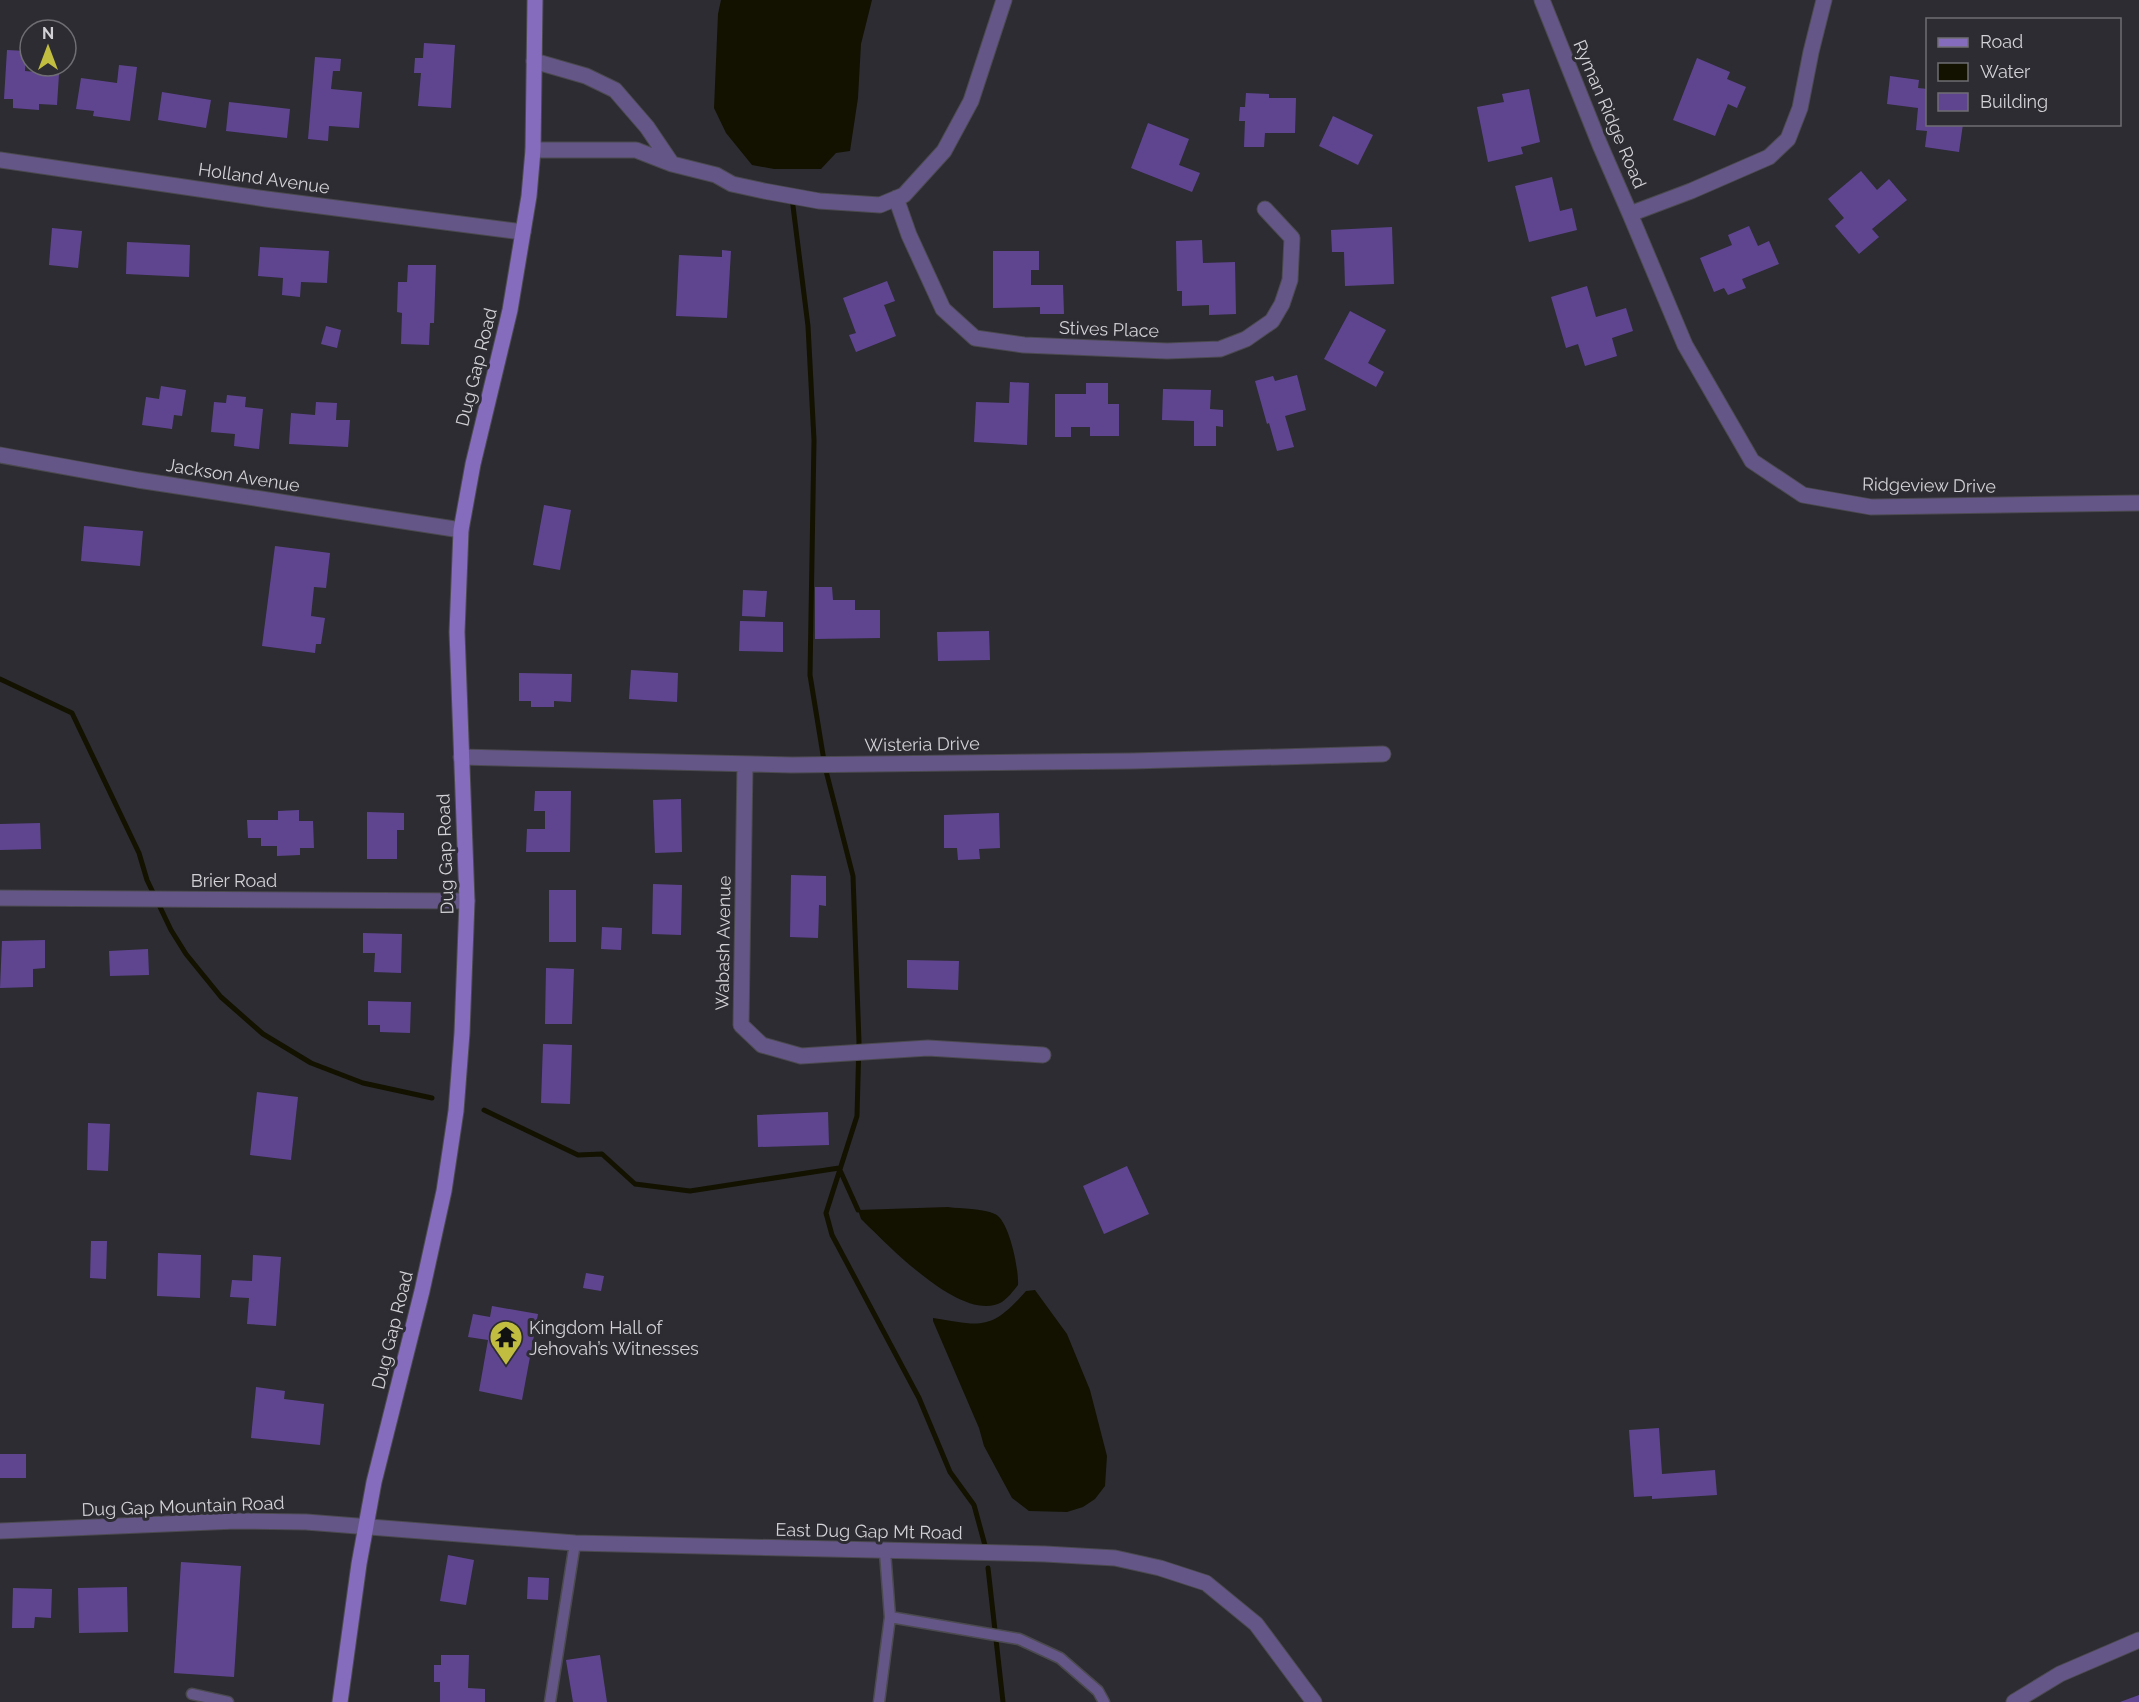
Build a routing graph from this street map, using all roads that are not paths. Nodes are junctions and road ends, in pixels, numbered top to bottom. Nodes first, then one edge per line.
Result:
1 (535, 0) edge
2 (1004, 0) edge
3 (1542, 0) edge
4 (1824, 0) edge
5 (534, 61) junction
6 (533, 150) junction
7 (0, 160) edge
8 (672, 164) junction
9 (896, 198) junction
10 (1265, 209) dead end
11 (1630, 214) junction
12 (523, 232) junction
13 (0, 455) edge
14 (2139, 504) edge
15 (461, 530) junction
16 (1383, 754) dead end
17 (461, 757) junction
18 (745, 764) junction
19 (0, 898) edge
20 (467, 901) junction
21 (1043, 1055) dead end
22 (367, 1526) junction
23 (0, 1532) edge
24 (575, 1543) junction
25 (885, 1552) junction
26 (890, 1617) junction
27 (2139, 1640) edge
28 (192, 1694) dead end
29 (228, 1702) edge
30 (340, 1702) edge
31 (550, 1702) edge
32 (879, 1702) edge
33 (1104, 1702) edge
34 (1314, 1702) edge
35 (2014, 1702) edge

1 - 5 street, Dug Gap Road
2 - 9 street
3 - 11 street, Ryman Ridge Road
4 - 11 street, Ryman Ridge Road
5 - 6 street, Dug Gap Road
5 - 8 street
6 - 8 street
6 - 12 street, Dug Gap Road
7 - 12 street, Holland Avenue
8 - 9 street
9 - 10 street, Stives Place
11 - 14 street, Ridgeview Drive
12 - 15 street, Dug Gap Road
13 - 15 street, Jackson Avenue
15 - 17 street, Dug Gap Road
16 - 18 street, Wisteria Drive
17 - 18 street, Wisteria Drive
17 - 20 street, Dug Gap Road
18 - 21 street, Wabash Avenue
19 - 20 street, Brier Road
20 - 22 street, Dug Gap Road
22 - 23 street, Dug Gap Mountain Road
22 - 24 street, East Dug Gap Mt Road
22 - 30 street, Dug Gap Road
24 - 25 street, East Dug Gap Mt Road
24 - 31 lane
25 - 26 lane
25 - 34 street, East Dug Gap Mt Road
26 - 32 lane
26 - 33 lane
27 - 35 street
28 - 29 lane

